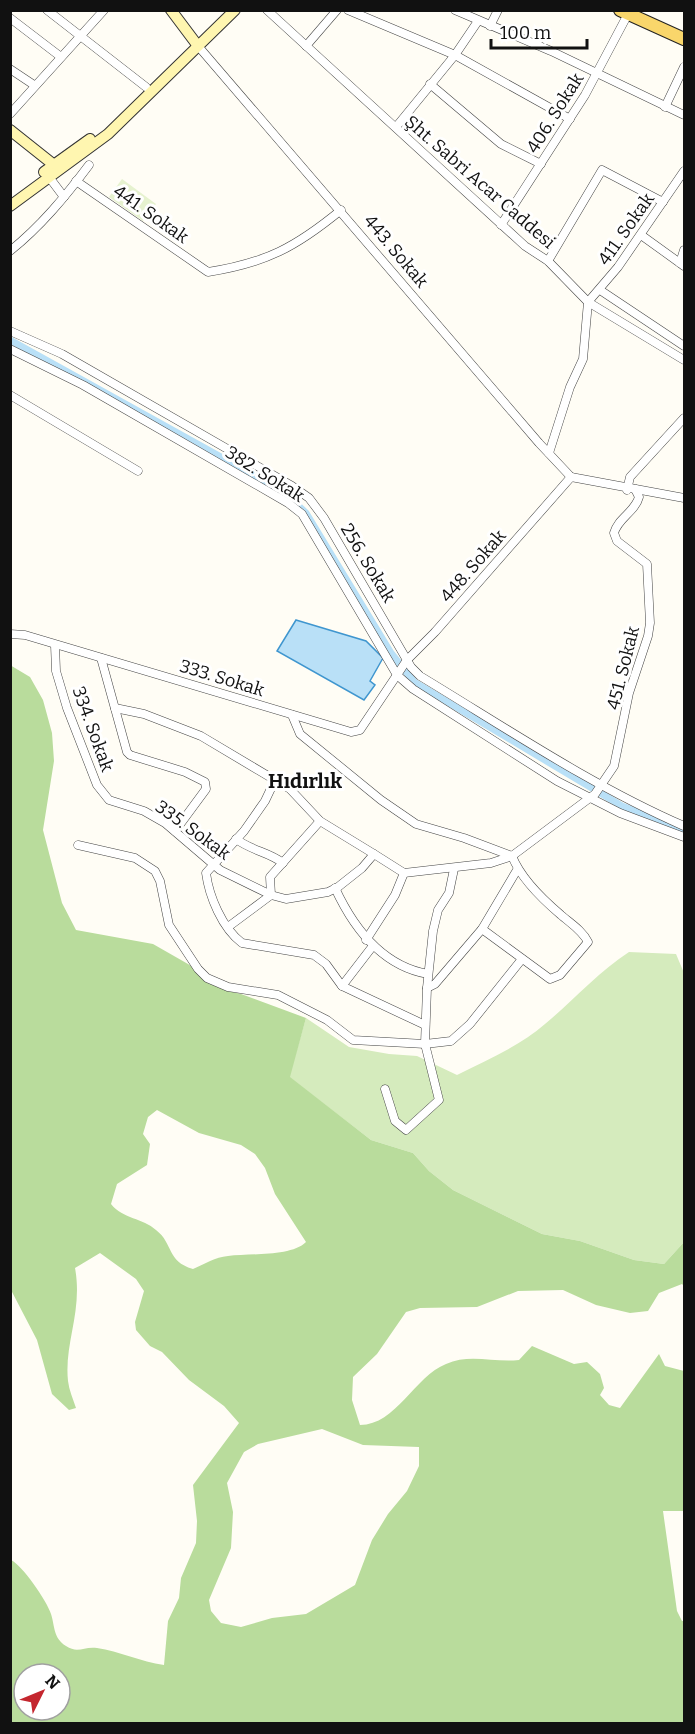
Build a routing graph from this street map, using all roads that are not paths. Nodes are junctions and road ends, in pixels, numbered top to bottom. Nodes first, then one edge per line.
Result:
1 (47, 10) edge
2 (171, 10) edge
3 (225, 10) edge
4 (235, 10) edge
5 (267, 10) edge
6 (337, 10) edge
7 (348, 10) edge
8 (454, 10) edge
9 (498, 10) edge
10 (100, 12) edge
11 (629, 12) edge
12 (10, 18) edge
13 (478, 21) junction
14 (490, 26) junction
15 (684, 30) edge
16 (80, 35) junction
17 (684, 39) edge
18 (197, 43) junction
19 (306, 46) junction
20 (455, 55) junction
21 (61, 57) junction
22 (684, 67) edge
23 (10, 69) edge
24 (598, 72) junction
25 (430, 84) junction
26 (34, 85) junction
27 (146, 87) junction
28 (665, 107) junction
29 (10, 114) edge
30 (684, 114) edge
31 (570, 119) junction
32 (396, 128) junction
33 (10, 130) edge
34 (541, 164) junction
35 (54, 165) junction
36 (89, 165) dead end
37 (684, 171) edge
38 (49, 177) junction
39 (76, 181) junction
40 (10, 197) edge
41 (64, 197) junction
42 (663, 202) junction
43 (10, 206) edge
44 (342, 210) junction
45 (501, 225) junction
46 (641, 235) junction
47 (684, 250) edge
48 (10, 251) edge
49 (548, 261) junction
50 (682, 264) edge
51 (600, 290) junction
52 (588, 302) junction
53 (10, 331) edge
54 (684, 346) edge
55 (10, 349) edge
56 (684, 360) edge
57 (10, 395) edge
58 (684, 418) edge
59 (549, 453) junction
60 (138, 471) dead end
61 (571, 477) junction
62 (631, 489) junction
63 (684, 498) edge
64 (10, 634) edge
65 (55, 645) junction
66 (101, 658) junction
67 (407, 661) junction
68 (398, 674) junction
69 (115, 708) junction
70 (292, 715) junction
71 (275, 780) junction
72 (597, 791) junction
73 (128, 807) joint
74 (320, 821) junction
75 (684, 826) edge
76 (176, 831) junction
77 (684, 837) edge
78 (236, 839) junction
79 (78, 845) dead end
80 (374, 854) junction
81 (512, 856) junction
82 (212, 863) junction
83 (283, 863) junction
84 (454, 869) junction
85 (517, 870) junction
86 (404, 873) junction
87 (335, 888) junction
88 (270, 895) junction
89 (228, 927) junction
90 (482, 929) junction
91 (366, 940) junction
92 (372, 947) junction
93 (522, 959) junction
94 (428, 974) junction
95 (342, 986) junction
96 (427, 988) junction
97 (425, 1025) junction
98 (425, 1044) junction
99 (385, 1089) dead end

1 - 16 street
2 - 18 main road
3 - 18 main road
4 - 18 main road
5 - 19 street, Şht. Sabri Acar Caddesi
6 - 19 street
7 - 20 street
8 - 13 street
9 - 14 street
10 - 16 street
11 - 15 main road
11 - 17 main road
11 - 24 street, 406. Sokak
12 - 21 street
13 - 14 street
13 - 20 street
14 - 24 street
16 - 21 street
16 - 27 street
18 - 27 main road
18 - 38 main road
18 - 44 street, 443. Sokak
19 - 32 street, Şht. Sabri Acar Caddesi
20 - 25 street
20 - 31 street
21 - 26 street
22 - 28 street
23 - 26 street
24 - 28 street
24 - 31 street, 406. Sokak
25 - 32 street
25 - 34 street
26 - 29 street
27 - 35 main road
28 - 30 street
31 - 34 street, 406. Sokak
32 - 45 street, Şht. Sabri Acar Caddesi
33 - 35 main road
34 - 45 street, 406. Sokak
35 - 40 main road
36 - 39 street
37 - 42 street, 411. Sokak
38 - 41 street
38 - 43 main road
39 - 41 street
39 - 44 street, 441. Sokak
41 - 48 street
42 - 46 street, 411. Sokak
42 - 49 street
44 - 59 street, 443. Sokak
45 - 49 street, Şht. Sabri Acar Caddesi
46 - 50 street
46 - 51 street, 411. Sokak
47 - 50 street
49 - 52 street, Şht. Sabri Acar Caddesi
51 - 52 street, 411. Sokak
51 - 54 street
52 - 56 street, Şht. Sabri Acar Caddesi
52 - 59 street
53 - 67 street, 256. Sokak
55 - 68 street, 382. Sokak
57 - 60 street
58 - 62 street
59 - 61 street, 443. Sokak
61 - 62 street
61 - 67 street, 448. Sokak
62 - 63 street
62 - 72 street, 451. Sokak
64 - 65 street, 333. Sokak
65 - 66 street, 333. Sokak
65 - 73 street, 334. Sokak
66 - 69 street
66 - 70 street, 333. Sokak
67 - 68 street, 448. Sokak
67 - 72 street, 256. Sokak
68 - 70 street, 333. Sokak
68 - 72 street, 382. Sokak
69 - 71 street
69 - 76 street
70 - 81 street
71 - 74 street
71 - 78 street
72 - 75 street, 256. Sokak
72 - 77 street, 382. Sokak
72 - 81 street
73 - 76 street, 335. Sokak
74 - 80 street
74 - 83 street
76 - 82 street, 335. Sokak
78 - 82 street
78 - 83 street
79 - 98 street
80 - 86 street
80 - 87 street, 335. Sokak
81 - 84 street
81 - 85 street
82 - 88 street, 335. Sokak
82 - 89 street
83 - 88 street
84 - 86 street
84 - 94 street
85 - 90 street
85 - 93 street
86 - 91 street
87 - 88 street, 335. Sokak
87 - 91 street
88 - 89 street
89 - 95 street
90 - 93 street
90 - 96 street
91 - 92 street
92 - 94 street
92 - 95 street
93 - 98 street
94 - 96 street
95 - 97 street
96 - 97 street
97 - 98 street
98 - 99 street

